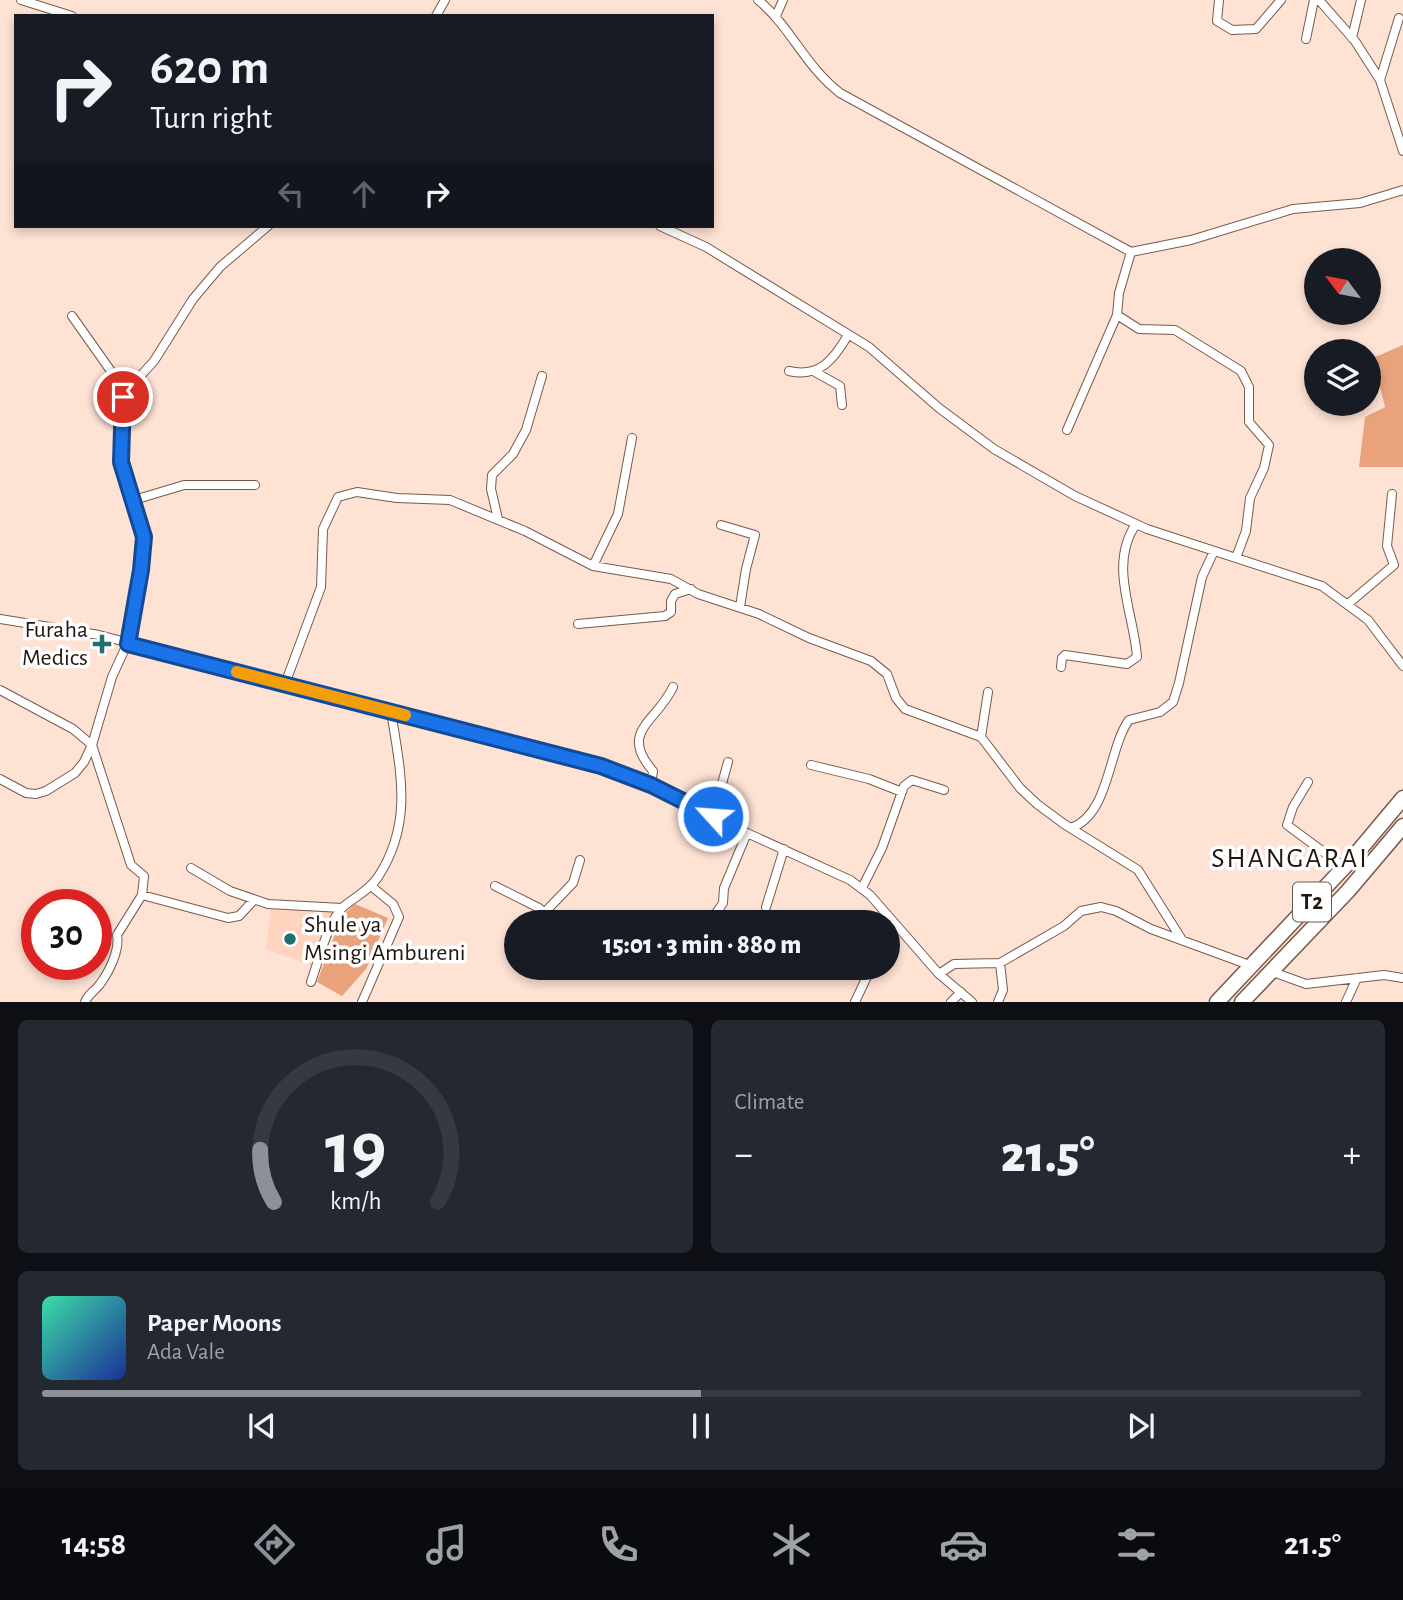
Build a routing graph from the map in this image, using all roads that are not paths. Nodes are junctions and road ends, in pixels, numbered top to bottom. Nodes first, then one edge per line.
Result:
1 (21, 0) edge
2 (758, 0) edge
3 (783, 0) edge
4 (1219, 0) edge
5 (1280, 0) edge
6 (1317, 0) edge
7 (1361, 0) edge
8 (66, 14) edge
9 (776, 16) junction
10 (1399, 18) dead end
11 (1352, 38) junction
12 (1306, 39) dead end
13 (1380, 80) junction
14 (1403, 151) edge
15 (1403, 190) edge
16 (266, 228) edge
17 (664, 228) edge
18 (1131, 252) junction
19 (1117, 315) junction
20 (72, 316) dead end
21 (848, 335) junction
22 (789, 371) dead end
23 (815, 372) junction
24 (542, 376) dead end
25 (125, 391) junction
26 (842, 405) dead end
27 (1067, 430) dead end
28 (632, 438) dead end
29 (255, 485) dead end
30 (1392, 494) dead end
31 (135, 500) junction
32 (498, 519) junction
33 (1136, 524) junction
34 (721, 525) dead end
35 (1214, 551) junction
36 (1236, 558) junction
37 (593, 566) junction
38 (691, 589) junction
39 (1348, 604) junction
40 (740, 607) junction
41 (0, 619) edge
42 (578, 624) dead end
43 (128, 644) junction
44 (1403, 666) edge
45 (1061, 667) dead end
46 (285, 684) junction
47 (673, 687) dead end
48 (0, 690) edge
49 (989, 692) dead end
50 (391, 711) junction
51 (981, 737) junction
52 (92, 745) junction
53 (728, 762) dead end
54 (811, 765) dead end
55 (0, 779) edge
56 (1308, 782) dead end
57 (651, 785) junction
58 (944, 790) dead end
59 (902, 792) junction
60 (1403, 799) edge
61 (713, 816) junction
62 (1403, 827) edge
63 (1071, 828) junction
64 (747, 833) junction
65 (784, 849) junction
66 (580, 860) dead end
67 (1344, 867) junction
68 (191, 868) dead end
69 (371, 886) junction
70 (495, 886) dead end
71 (862, 888) junction
72 (142, 895) junction
73 (252, 902) dead end
74 (766, 906) dead end
75 (342, 908) junction
76 (541, 910) edge
77 (547, 910) edge
78 (718, 910) edge
79 (881, 910) edge
80 (900, 931) edge
81 (1182, 940) junction
82 (1000, 963) junction
83 (1252, 966) junction
84 (1270, 971) junction
85 (939, 974) junction
86 (1357, 978) junction
87 (1403, 978) edge
88 (865, 980) edge
89 (311, 982) dead end
90 (961, 992) junction
91 (85, 1002) edge
92 (362, 1002) edge
93 (855, 1002) edge
94 (950, 1002) edge
95 (972, 1002) edge
96 (998, 1002) edge
97 (1217, 1002) edge
98 (1242, 1002) edge
99 (1346, 1002) edge

1 - 8 street
2 - 9 street
3 - 9 street
4 - 5 street
6 - 11 street
6 - 12 street
7 - 11 street
9 - 18 street
10 - 13 street
11 - 13 street
13 - 14 street
15 - 18 street
16 - 25 street
17 - 21 street
18 - 19 street
19 - 27 street
19 - 36 street
20 - 25 street
21 - 23 street
21 - 33 street
22 - 23 street
23 - 26 street
24 - 32 street
25 - 31 street
28 - 37 street
29 - 31 street
30 - 39 street
31 - 43 street
32 - 37 street
32 - 46 street
33 - 35 street
33 - 45 street
34 - 40 street
35 - 36 street
35 - 63 street
36 - 39 street
37 - 38 street
38 - 40 street
38 - 42 street
39 - 44 street
40 - 51 street
41 - 43 street
43 - 46 street
43 - 52 street
46 - 50 street
47 - 57 street
48 - 52 street
49 - 51 street
50 - 57 street
50 - 69 street
51 - 63 street
52 - 55 street
52 - 72 street
53 - 61 street
54 - 59 street
56 - 67 street
57 - 61 street
58 - 59 street
59 - 71 street
60 - 67 highway, T2
61 - 64 street
62 - 84 highway, T2
63 - 81 street
64 - 65 street
64 - 78 street
65 - 71 street
65 - 74 street
66 - 77 street
67 - 83 highway, T2
68 - 75 street
69 - 75 street
69 - 92 street
70 - 76 street
71 - 79 street
72 - 73 street
72 - 91 street
75 - 89 street
80 - 85 street
81 - 82 street
81 - 83 street
82 - 85 street
82 - 96 street
83 - 97 highway, T2
84 - 86 street
84 - 98 highway, T2
85 - 90 street
86 - 87 street
86 - 99 street
88 - 93 street
90 - 94 street
90 - 95 street

